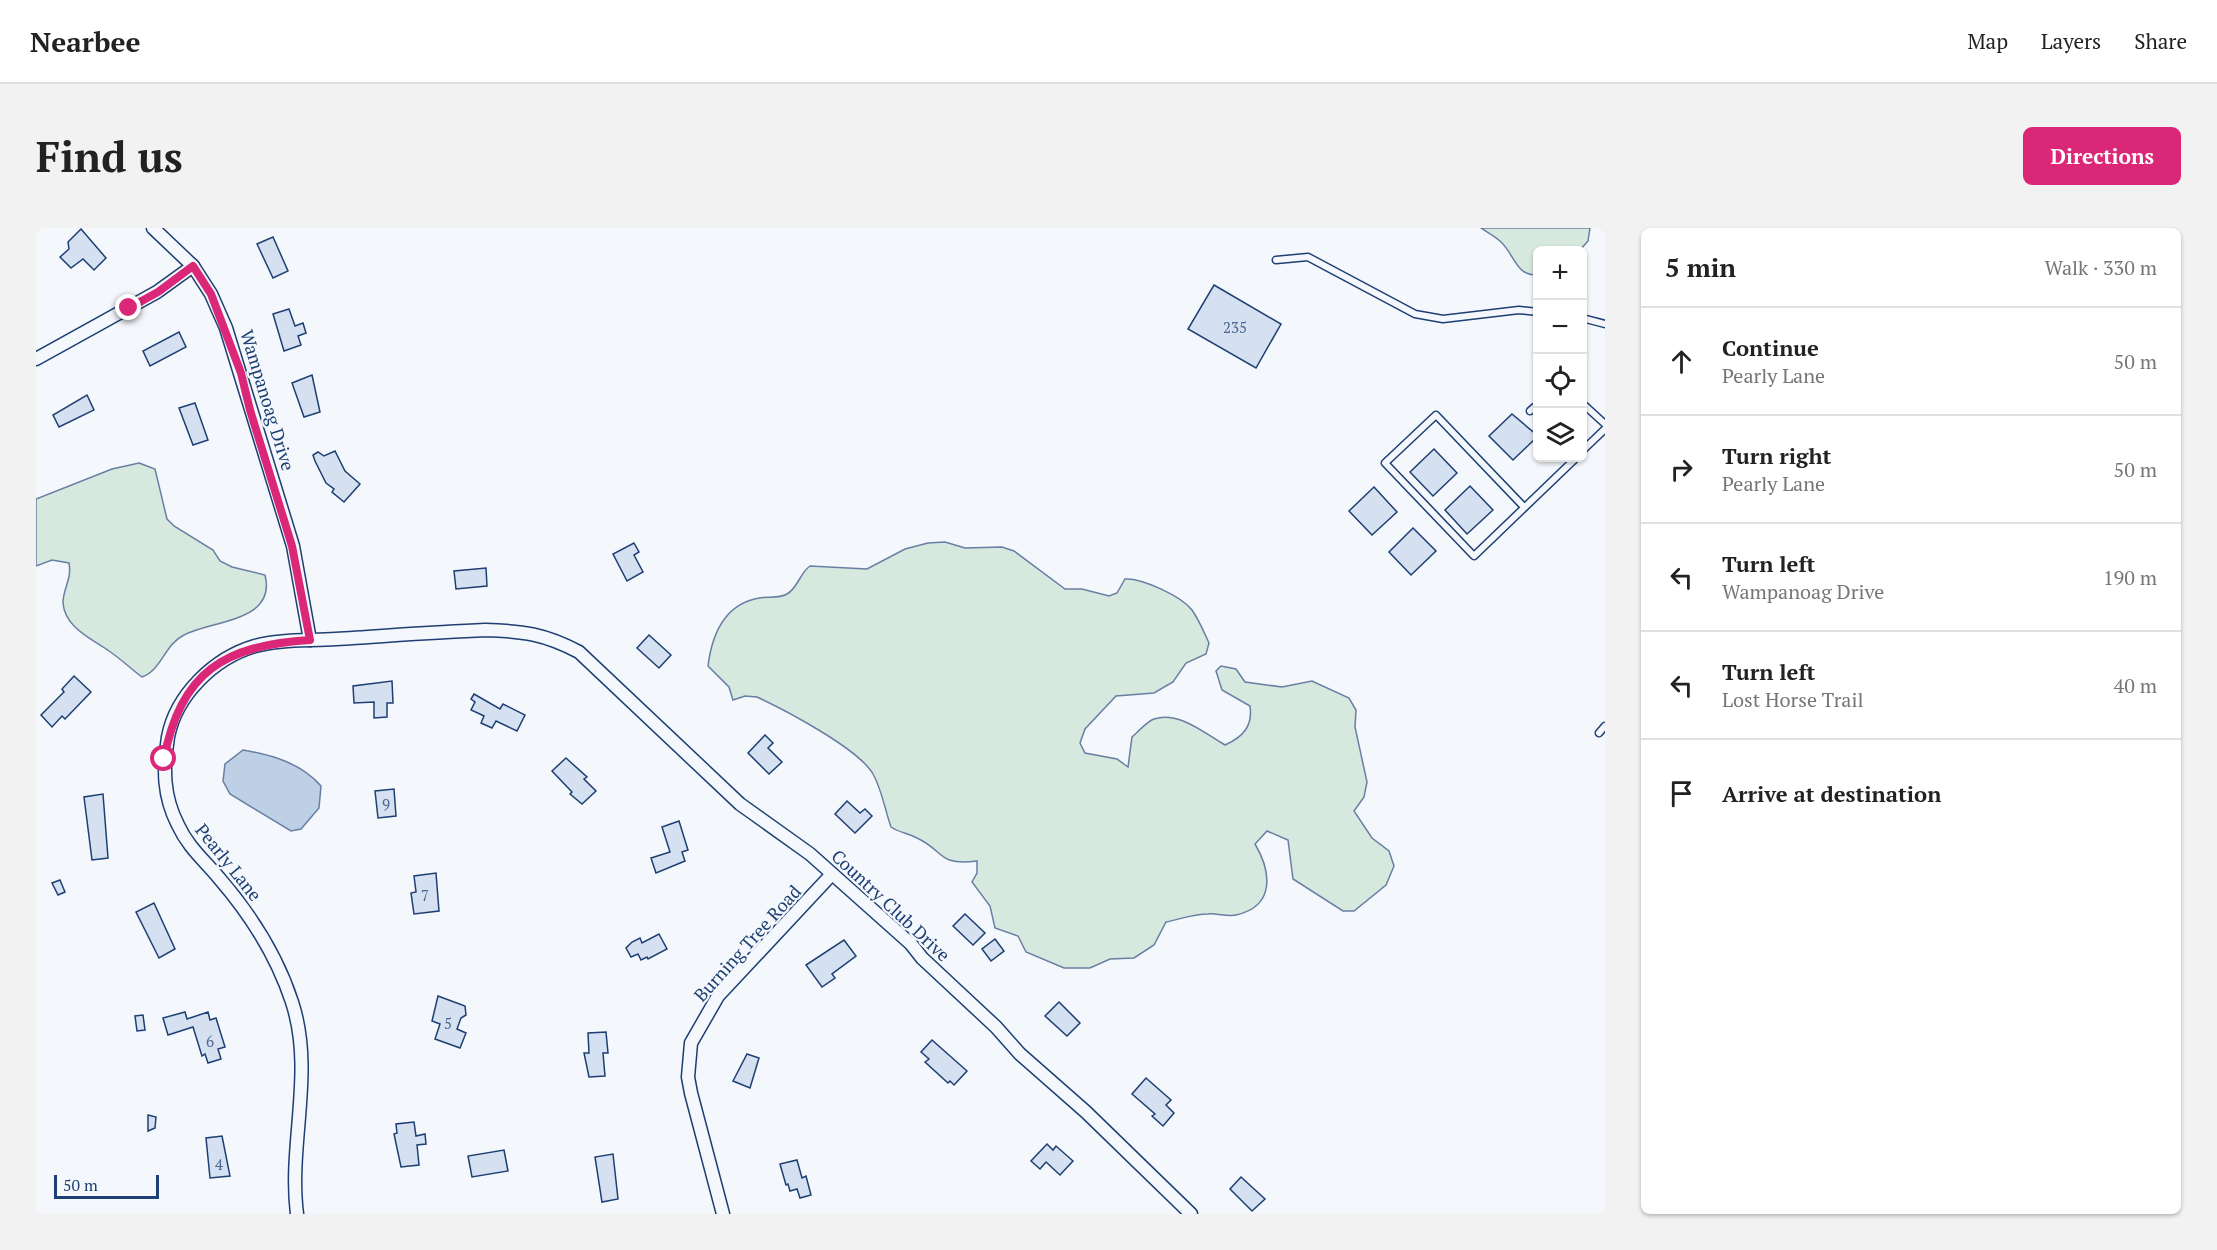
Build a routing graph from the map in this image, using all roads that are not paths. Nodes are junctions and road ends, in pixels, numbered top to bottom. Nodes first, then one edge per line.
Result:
1 (153, 228) edge
2 (1276, 260) dead end
3 (193, 266) junction
4 (1533, 311) edge
5 (1587, 319) edge
6 (1605, 324) edge
7 (36, 360) edge
8 (1533, 408) edge
9 (1587, 408) edge
10 (1530, 411) dead end
11 (1605, 424) edge
12 (1605, 429) edge
13 (1587, 446) edge
14 (1572, 462) edge
15 (1524, 507) junction
16 (552, 638) joint
17 (310, 640) junction
18 (1605, 726) edge
19 (1599, 733) dead end
20 (832, 874) junction
21 (297, 1214) edge
22 (723, 1214) edge
23 (1191, 1214) edge

1 - 3 street, Wampanoag Drive
2 - 4 lane
3 - 7 street
3 - 17 street, Wampanoag Drive
5 - 6 lane
8 - 10 lane
9 - 11 lane
12 - 13 lane
14 - 15 lane
15 - 15 lane
16 - 17 street, Pearly Lane
16 - 20 street, Country Club Drive
17 - 21 street, Pearly Lane
18 - 19 lane
20 - 22 street, Burning Tree Road
20 - 23 street, Country Club Drive

